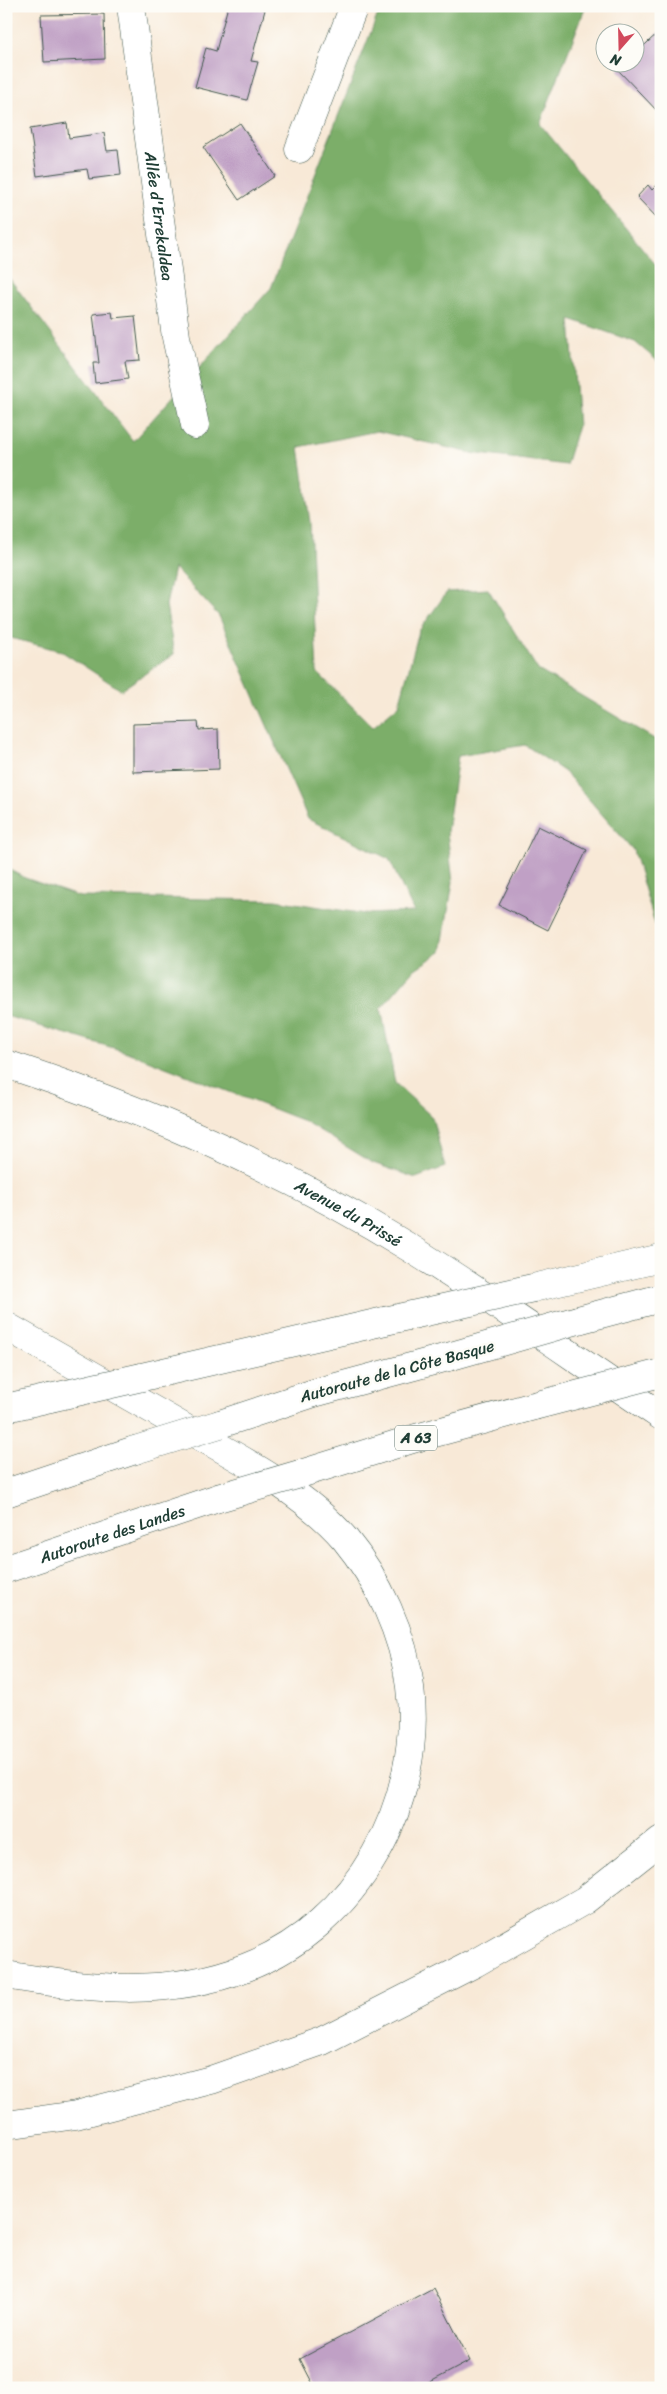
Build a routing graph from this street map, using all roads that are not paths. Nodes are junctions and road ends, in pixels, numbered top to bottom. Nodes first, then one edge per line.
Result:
1 (130, 6) edge
2 (354, 6) edge
3 (299, 149) dead end
4 (196, 425) dead end
5 (6, 1064) edge
6 (661, 1258) edge
7 (661, 1298) edge
8 (6, 1326) edge
9 (659, 1374) edge
10 (6, 1408) edge
11 (661, 1416) edge
12 (6, 1494) edge
13 (6, 1569) edge
14 (661, 1840) edge
15 (6, 1975) edge
16 (6, 2124) edge

1 - 4 main road, Allée d'Errekaldea
2 - 3 main road
5 - 11 main road, Avenue du Prissé
6 - 10 main road, bridge
7 - 12 main road, Autoroute de la Côte Basque, bridge
8 - 15 main road
9 - 13 main road, Autoroute des Landes / A 63, bridge
14 - 16 main road

